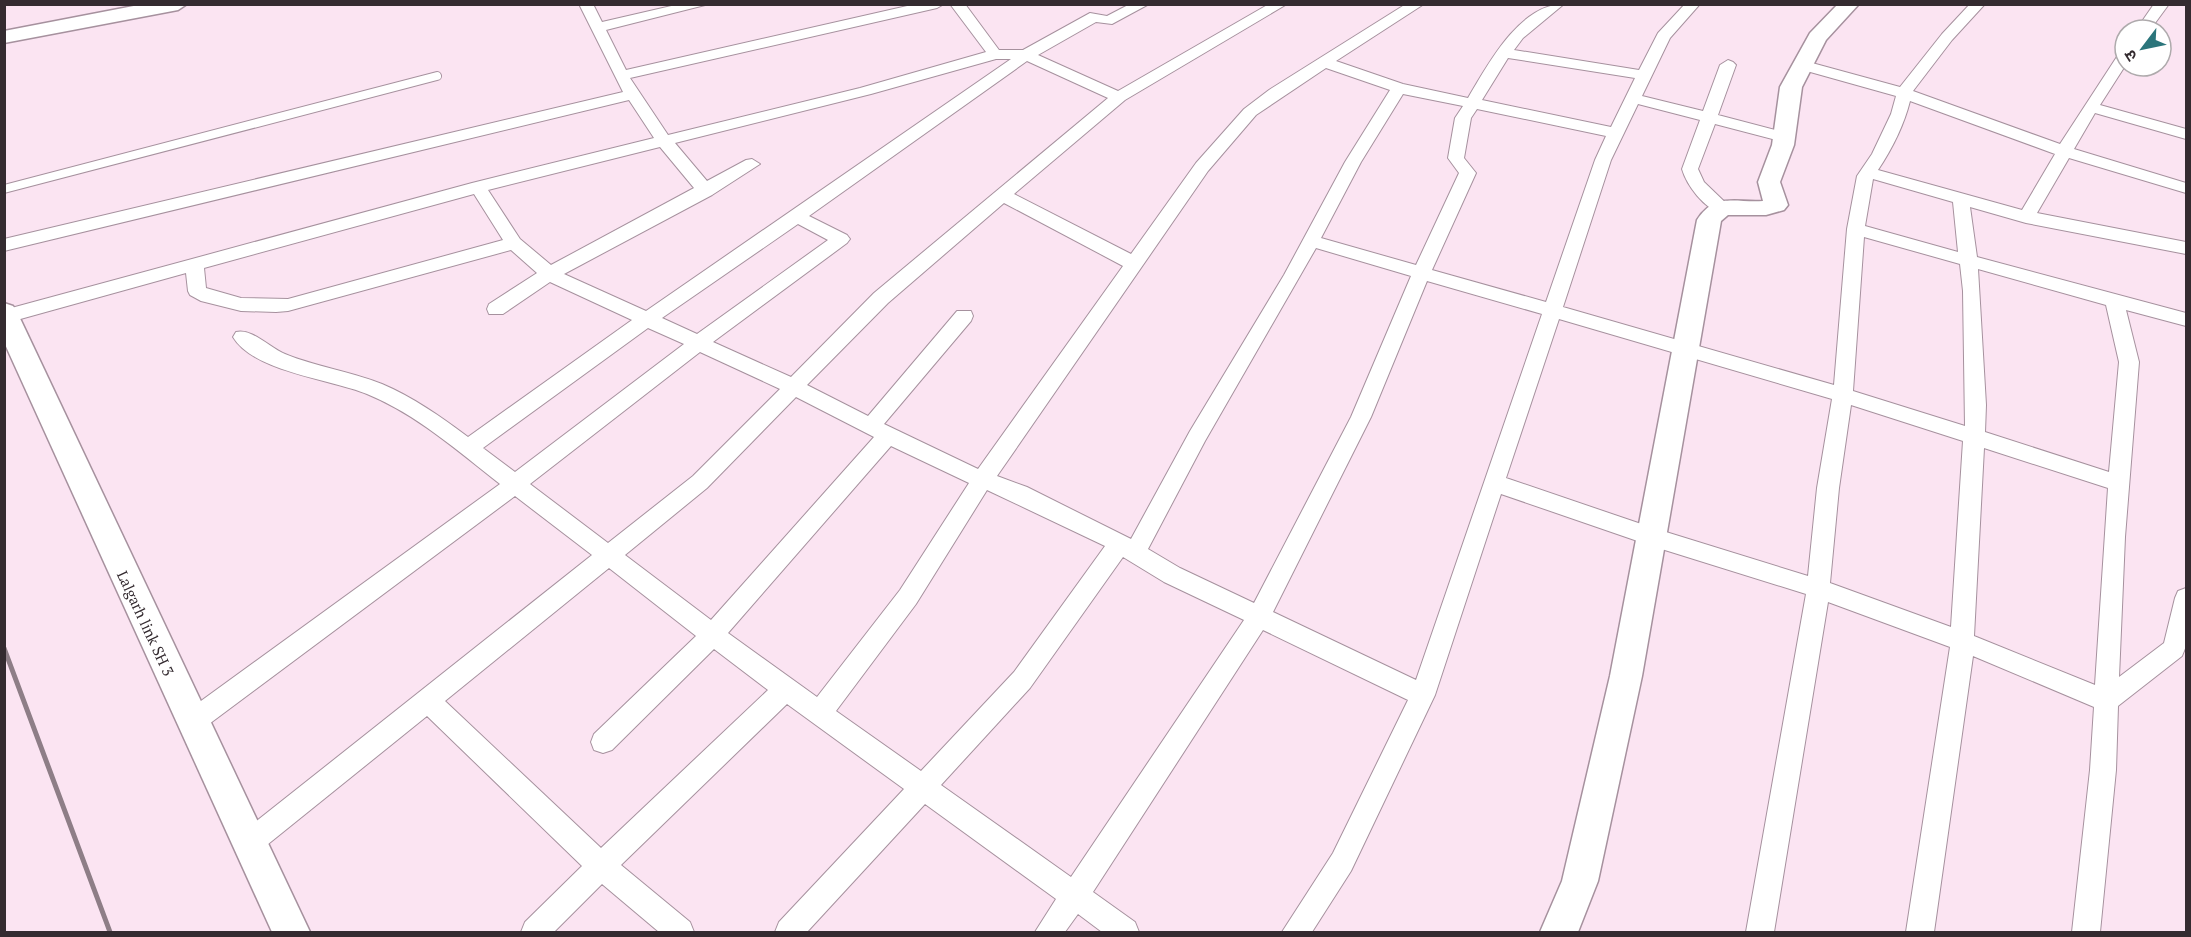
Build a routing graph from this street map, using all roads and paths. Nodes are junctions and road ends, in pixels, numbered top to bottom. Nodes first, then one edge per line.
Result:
1 (178, 4) edge
2 (586, 4) edge
3 (702, 4) edge
4 (937, 4) edge
5 (957, 4) edge
6 (1142, 4) edge
7 (1280, 4) edge
8 (1417, 4) edge
9 (1557, 4) edge
10 (1693, 4) edge
11 (1850, 4) edge
12 (1978, 4) edge
13 (2162, 4) edge
14 (2152, 18) edge
15 (597, 27) junction
16 (4, 38) edge
17 (1504, 52) junction
18 (995, 54) junction
19 (1026, 55) junction
20 (1324, 62) junction
21 (1728, 65) dead end
22 (1802, 65) junction
23 (2113, 73) edge
24 (1643, 75) junction
25 (437, 76) dead end
26 (621, 76) junction
27 (1399, 88) junction
28 (1904, 93) junction
29 (633, 94) junction
30 (1119, 97) junction
31 (1633, 98) junction
32 (1472, 104) junction
33 (2091, 107) junction
34 (1710, 118) junction
35 (1616, 133) junction
36 (2187, 134) edge
37 (1784, 137) junction
38 (664, 141) junction
39 (2066, 152) junction
40 (752, 164) dead end
41 (1867, 172) junction
42 (478, 187) junction
43 (2187, 188) edge
44 (4, 189) edge
45 (706, 191) junction
46 (1004, 196) junction
47 (1960, 200) junction
48 (1721, 207) junction
49 (796, 216) junction
50 (2026, 217) junction
51 (1856, 229) junction
52 (1311, 240) junction
53 (514, 243) junction
54 (4, 245) edge
55 (2187, 248) edge
56 (1966, 258) junction
57 (194, 263) junction
58 (1135, 264) junction
59 (1422, 272) junction
60 (549, 274) junction
61 (2114, 301) junction
62 (496, 309) dead end
63 (1551, 311) junction
64 (5, 314) edge
65 (964, 316) dead end
66 (2187, 319) edge
67 (646, 320) junction
68 (243, 337) dead end
69 (698, 343) junction
70 (1687, 350) junction
71 (794, 387) junction
72 (1843, 395) junction
73 (879, 431) junction
74 (1974, 436) junction
75 (468, 448) junction
76 (983, 479) junction
77 (1495, 483) junction
78 (2118, 483) junction
79 (515, 484) junction
80 (1652, 537) junction
81 (1127, 548) junction
82 (610, 557) junction
83 (1818, 588) junction
84 (2187, 598) edge
85 (1260, 615) junction
86 (712, 635) junction
87 (1961, 641) junction
88 (786, 689) junction
89 (1423, 694) junction
90 (428, 701) junction
91 (2106, 701) junction
92 (820, 713) junction
93 (192, 722) junction
94 (603, 742) dead end
95 (925, 788) junction
96 (248, 844) junction
97 (601, 866) junction
98 (1076, 896) junction
99 (291, 933) edge
100 (535, 933) edge
101 (680, 933) edge
102 (789, 933) edge
103 (1049, 933) edge
104 (1125, 933) edge
105 (1296, 933) edge
106 (1559, 933) edge
107 (1760, 933) edge
108 (1920, 933) edge
109 (2086, 933) edge

1 - 16 street
2 - 15 street
3 - 15 street
4 - 26 street
5 - 18 street
6 - 19 street
7 - 30 street
8 - 20 street
9 - 17 street
10 - 24 street
11 - 22 street
12 - 28 street
13 - 14 street
15 - 26 street
17 - 24 street
17 - 32 street
18 - 19 street
18 - 38 street
19 - 30 street
19 - 49 street
20 - 27 street
20 - 58 street
21 - 34 street
22 - 28 street
22 - 37 street
23 - 33 street
24 - 31 street
25 - 44 lane
26 - 29 street
27 - 32 street
27 - 52 street
28 - 39 street
28 - 41 street
29 - 38 street
29 - 54 street
30 - 46 street
31 - 34 street
31 - 35 street
32 - 35 street
32 - 59 street
33 - 36 street
33 - 39 street
34 - 37 street
34 - 48 street
35 - 63 street
37 - 48 street
38 - 42 street
38 - 45 street
39 - 43 street
39 - 50 street
40 - 45 street
41 - 47 street
41 - 51 street
42 - 53 street
42 - 57 street
45 - 60 street
46 - 58 street
46 - 71 street
47 - 50 street
47 - 56 street
48 - 70 street
49 - 67 street
49 - 69 street
50 - 55 street
51 - 56 street
51 - 72 street
52 - 59 street
52 - 81 street
53 - 57 street
53 - 60 street
56 - 61 street
56 - 74 street
57 - 64 street
58 - 76 street
59 - 63 street
59 - 85 street
60 - 62 street
60 - 67 street
61 - 66 street
61 - 78 street
63 - 70 street
63 - 77 street
64 - 93 street, Lalgarh link SH 3
65 - 73 street
67 - 69 street
67 - 75 street
68 - 75 street
69 - 71 street
69 - 79 street
70 - 72 street
70 - 80 street
71 - 73 street
71 - 82 street
72 - 74 street
72 - 83 street
73 - 76 street
73 - 86 street
74 - 78 street
74 - 87 street
75 - 79 street
76 - 81 street
76 - 92 street
77 - 80 street
77 - 89 street
78 - 91 street
79 - 82 street
79 - 93 street
80 - 83 street
80 - 106 street
81 - 85 street
81 - 95 street
82 - 86 street
82 - 90 street
83 - 87 street
83 - 107 street
84 - 91 street
85 - 89 street
85 - 98 street
86 - 88 street
86 - 94 street
87 - 91 street
87 - 108 street
88 - 92 street
88 - 97 street
89 - 105 street
90 - 96 street
90 - 97 street
91 - 109 street
92 - 95 street
93 - 96 street, Lalgarh link SH 3
95 - 98 street
95 - 102 street
96 - 99 street, Lalgarh link SH 3
97 - 100 street
97 - 101 street
98 - 103 street
98 - 104 street

